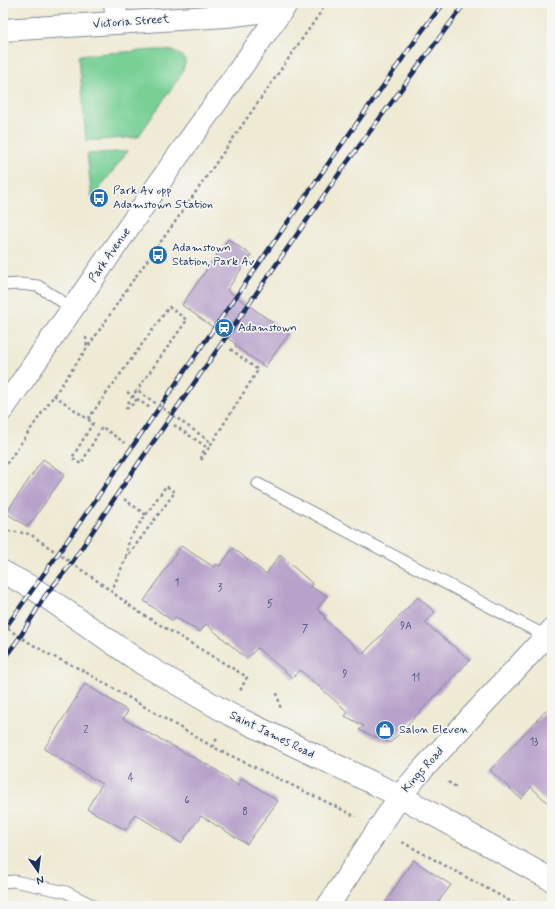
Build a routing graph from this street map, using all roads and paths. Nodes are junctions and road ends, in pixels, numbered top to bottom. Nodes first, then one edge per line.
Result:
1 (328, 3) edge
2 (285, 6) edge
3 (116, 13) edge
4 (3, 30) edge
5 (3, 286) edge
6 (72, 308) junction
7 (229, 348) dead end
8 (137, 390) junction
9 (127, 392) dead end
10 (54, 395) junction
11 (137, 399) junction
12 (150, 408) dead end
13 (3, 409) edge
14 (88, 419) junction
15 (174, 426) dead end
16 (125, 443) dead end
17 (212, 443) junction
18 (3, 469) edge
19 (258, 484) dead end
20 (124, 498) dead end
21 (146, 516) junction
22 (3, 528) edge
23 (126, 558) junction
24 (3, 572) edge
25 (111, 592) junction
26 (3, 625) edge
27 (550, 635) edge
28 (242, 687) dead end
29 (218, 737) dead end
30 (212, 746) junction
31 (400, 796) junction
32 (351, 814) dead end
33 (407, 845) dead end
34 (552, 880) edge
35 (3, 882) edge
36 (94, 906) edge
37 (328, 906) edge
38 (519, 906) edge

1 - 10 path
2 - 3 main road, Victoria Street
2 - 6 main road, Park Avenue
3 - 4 main road, Victoria Street
5 - 6 lane
6 - 13 main road, Park Avenue
7 - 17 path
8 - 11 path, bridge
8 - 14 path
8 - 17 path, bridge
9 - 11 path
10 - 14 path
10 - 18 path
11 - 12 path
14 - 16 path
15 - 17 path
19 - 27 lane
20 - 21 path
21 - 23 path
21 - 23 path
22 - 25 path
23 - 25 path
24 - 31 main road, Saint James Road
25 - 28 path
26 - 30 path
27 - 31 main road, Kings Road
29 - 30 path
30 - 32 path
31 - 34 main road, Saint James Road
31 - 37 main road, Kings Road
33 - 38 path
35 - 36 lane

